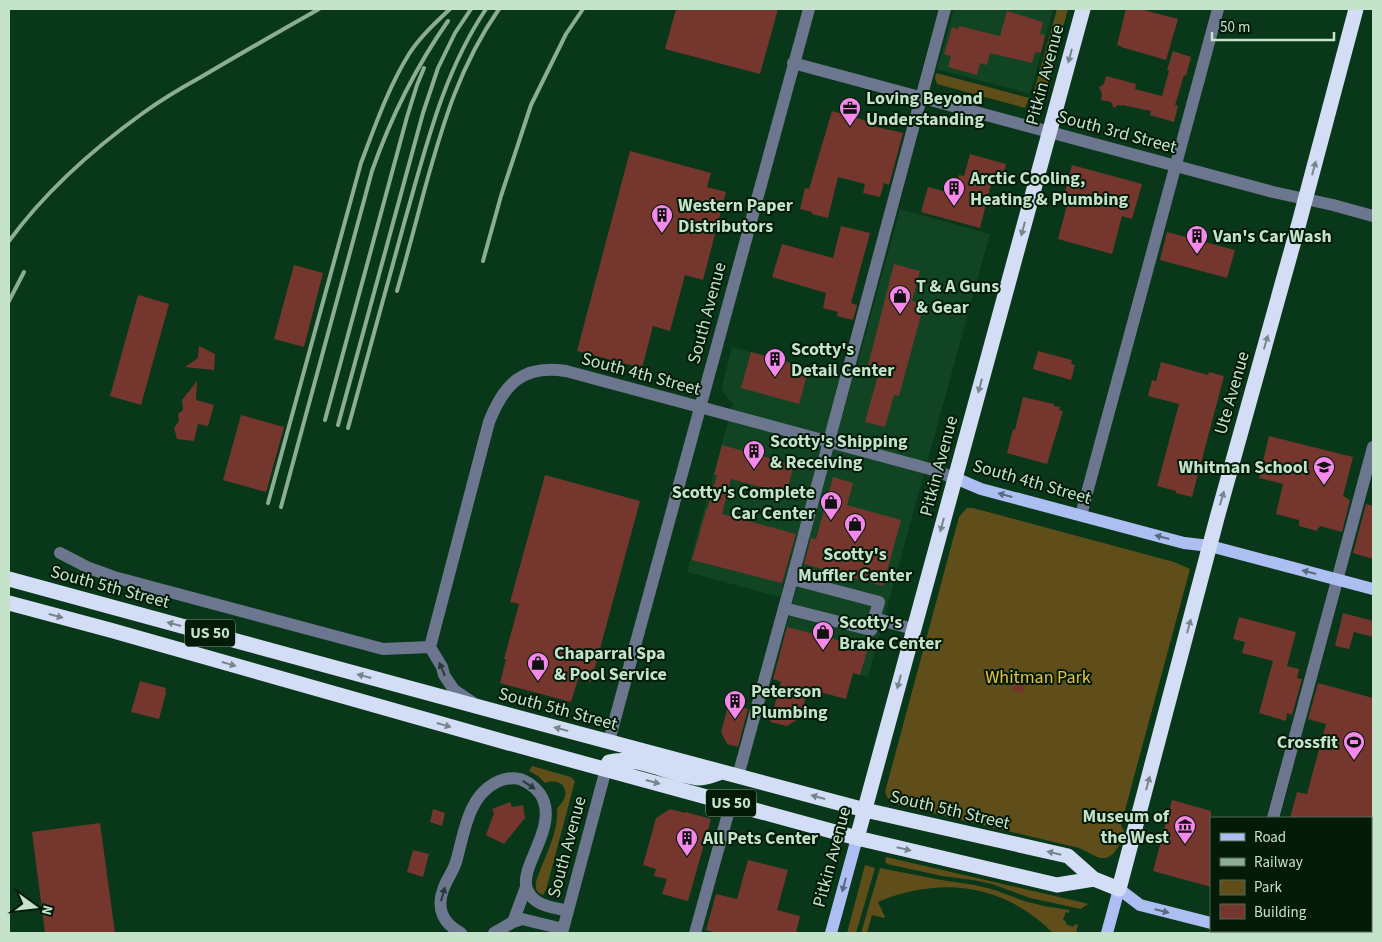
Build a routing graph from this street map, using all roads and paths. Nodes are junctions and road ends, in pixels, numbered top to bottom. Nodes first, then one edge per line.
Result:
1 (809, 9) edge
2 (945, 9) edge
3 (1083, 9) edge
4 (1218, 9) edge
5 (1356, 9) edge
6 (794, 63) junction
7 (922, 98) junction
8 (1050, 131) junction
9 (1176, 166) junction
10 (1305, 199) junction
11 (1373, 216) edge
12 (700, 408) junction
13 (828, 442) junction
14 (1373, 447) edge
15 (955, 478) junction
16 (1081, 515) junction
17 (1210, 546) junction
18 (60, 553) dead end
19 (9, 579) edge
20 (792, 579) junction
21 (1338, 580) junction
22 (1373, 589) edge
23 (9, 603) edge
24 (784, 608) junction
25 (874, 618) junction
26 (914, 629) junction
27 (430, 647) junction
28 (483, 708) junction
29 (609, 742) junction
30 (606, 769) junction
31 (722, 772) junction
32 (738, 776) junction
33 (731, 803) junction
34 (865, 810) junction
35 (1273, 817) edge
36 (857, 838) junction
37 (1094, 878) junction
38 (526, 887) junction
39 (1119, 889) junction
40 (568, 911) junction
41 (513, 922) junction
42 (1210, 923) edge
43 (562, 931) edge
44 (461, 933) edge
45 (494, 933) edge
46 (695, 933) edge
47 (831, 933) edge
48 (1107, 933) edge

1 - 6 street, South Avenue
2 - 7 street
3 -> 8 highway, Pitkin Avenue
4 - 9 street
10 -> 5 highway, Ute Avenue
6 - 7 street, South 3rd Street
6 - 12 street, South Avenue
7 - 8 street, South 3rd Street
7 - 13 street
8 - 9 street, South 3rd Street
8 -> 15 highway, Pitkin Avenue
9 - 10 street, South 3rd Street
9 - 16 street
10 - 11 street, South 3rd Street
17 -> 10 highway, Ute Avenue
12 - 13 street, South 4th Street
12 - 27 street, South 4th Street
12 - 29 street, South Avenue
13 - 15 street, South 4th Street
13 - 20 street
14 - 21 street
16 -> 15 main road, South 4th Street
15 -> 26 highway, Pitkin Avenue
17 -> 16 main road, South 4th Street
21 -> 17 main road, South 4th Street
39 -> 17 highway, Ute Avenue
18 - 27 street
28 -> 19 highway, South 5th Street / US 50
20 - 24 street
20 - 25 street
21 - 22 main road, South 4th Street
21 - 35 street
23 -> 30 highway, US 50
24 - 25 street
24 - 32 street
25 - 26 street
26 -> 34 highway, Pitkin Avenue
28 -> 27 street
29 -> 28 highway, South 5th Street / US 50
29 - 31 highway, South 5th Street / US 50
30 - 31 highway
30 -> 33 highway, US 50
30 - 40 street, South Avenue
31 - 32 highway, South 5th Street / US 50
34 -> 32 highway, South 5th Street / US 50
33 - 36 highway, US 50
33 - 46 street
34 - 36 highway, Pitkin Avenue
37 -> 34 highway, South 5th Street / US 50
36 -> 37 highway, US 50
36 -> 47 main road, Pitkin Avenue
37 - 39 highway, South 5th Street / US 50
38 - 40 street
38 - 41 street
44 -> 38 street
39 -> 42 main road, South 5th Street
39 - 48 main road, Ute Avenue
40 - 43 street, South Avenue
41 - 43 street
41 - 45 street

